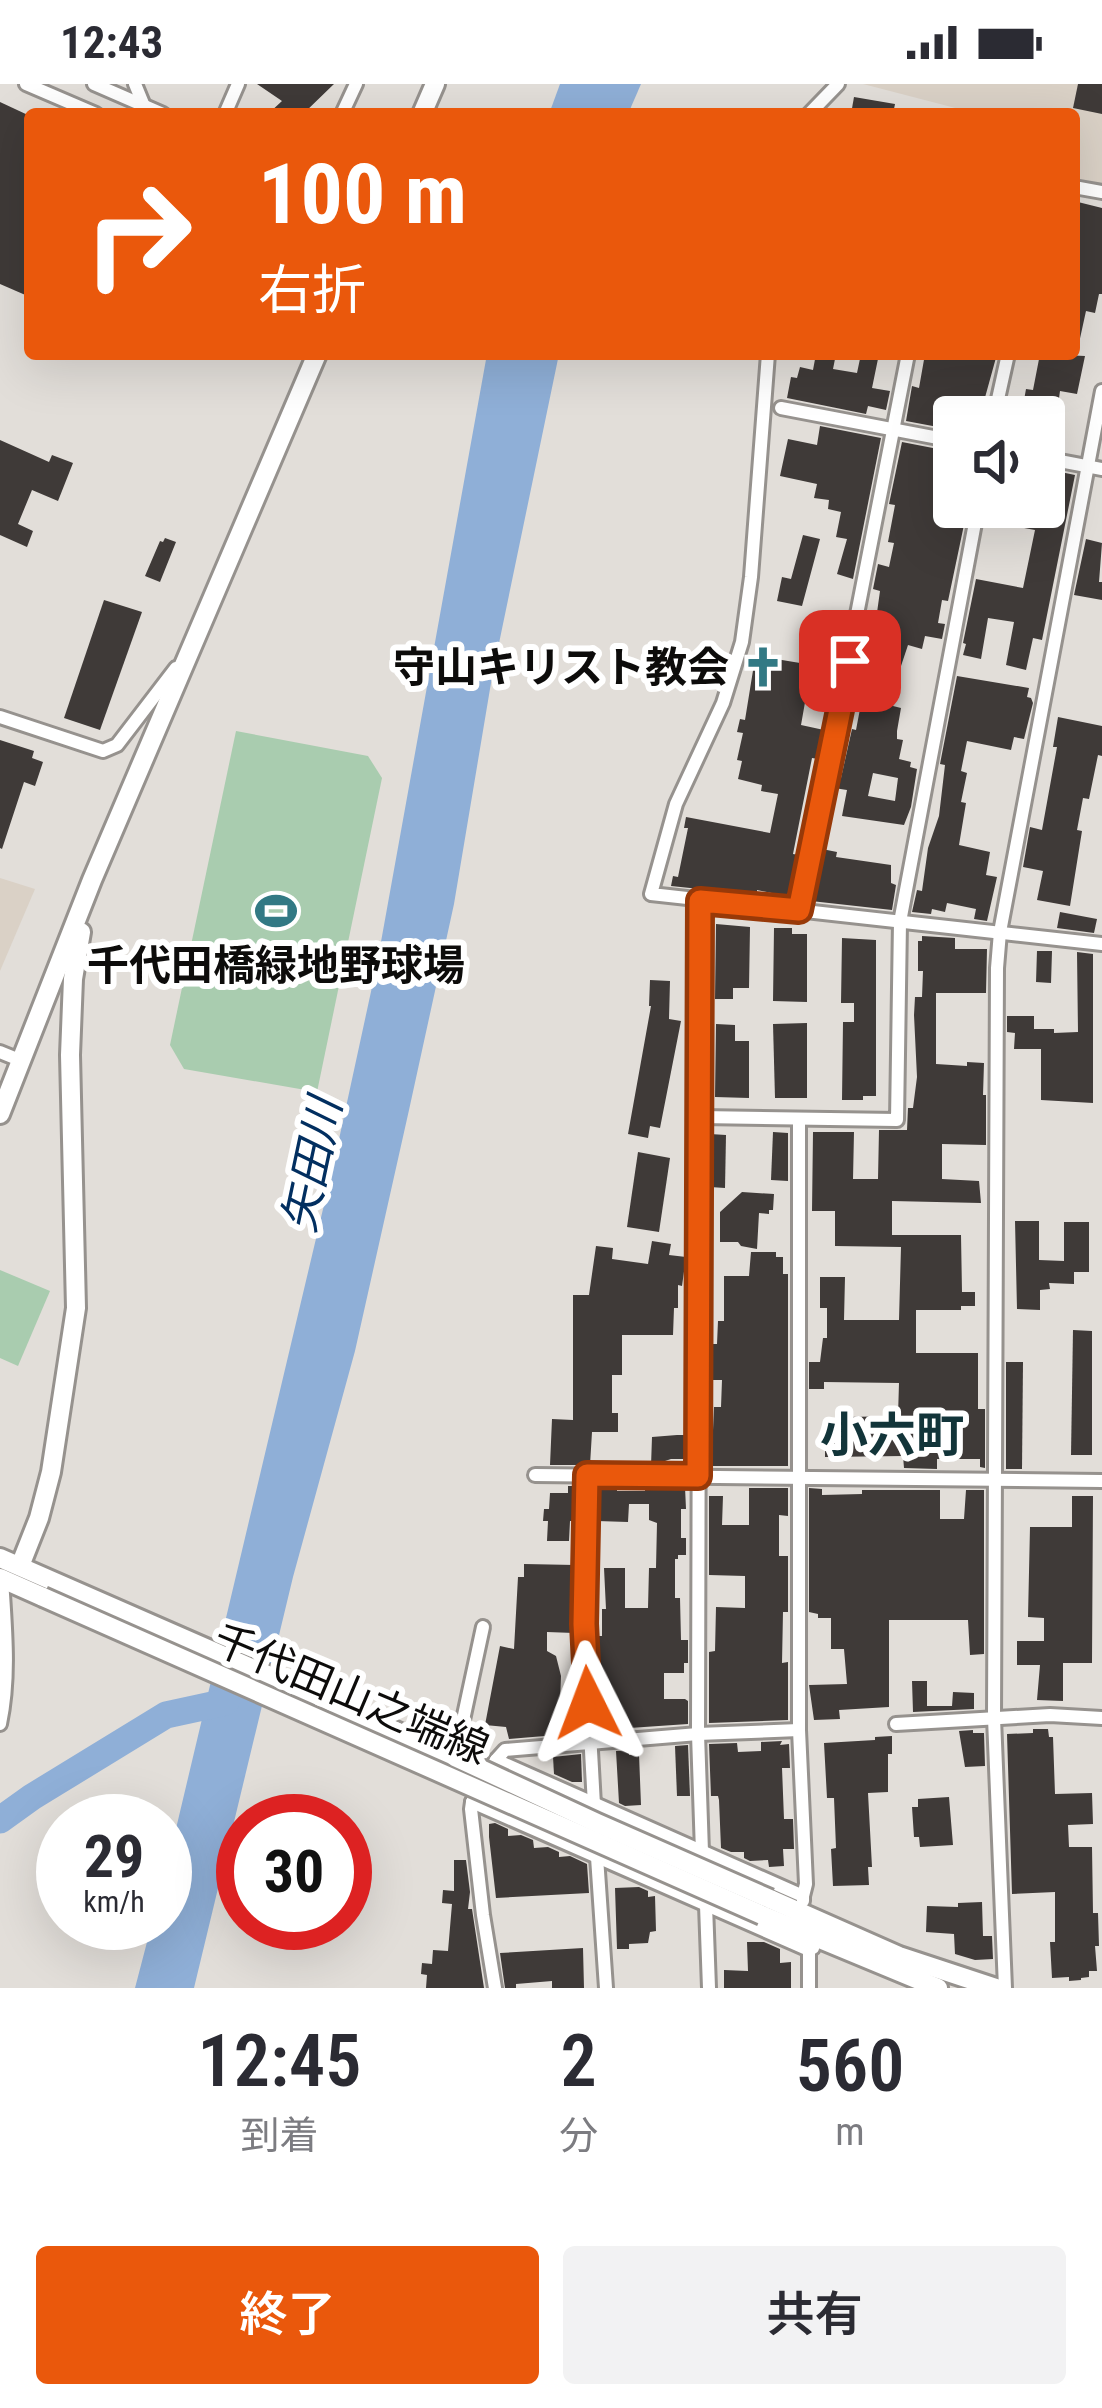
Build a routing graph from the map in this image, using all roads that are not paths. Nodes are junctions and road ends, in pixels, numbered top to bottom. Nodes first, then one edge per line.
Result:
1 (26, 84) edge
2 (94, 84) edge
3 (136, 84) edge
4 (838, 84) edge
5 (144, 106) junction
6 (82, 108) edge
7 (149, 108) edge
8 (815, 108) edge
9 (314, 360) edge
10 (768, 360) edge
11 (907, 360) edge
12 (1007, 360) edge
13 (1102, 391) edge
14 (999, 396) edge
15 (781, 408) dead end
16 (892, 429) junction
17 (933, 437) edge
18 (1065, 462) edge
19 (1095, 467) edge
20 (974, 528) edge
21 (190, 649) junction
22 (0, 717) edge
23 (92, 880) junction
24 (700, 901) junction
25 (799, 910) junction
26 (900, 922) junction
27 (1000, 932) junction
28 (1100, 943) edge
29 (52, 985) junction
30 (73, 991) junction
31 (0, 1052) edge
32 (22, 1061) junction
33 (0, 1114) edge
34 (700, 1117) junction
35 (800, 1119) junction
36 (536, 1475) dead end
37 (587, 1475) junction
38 (698, 1476) junction
39 (800, 1478) junction
40 (996, 1479) junction
41 (1100, 1481) edge
42 (0, 1558) edge
43 (29, 1570) junction
44 (1, 1579) edge
45 (483, 1627) dead end
46 (2, 1702) edge
47 (994, 1718) junction
48 (1100, 1718) edge
49 (0, 1724) edge
50 (896, 1724) dead end
51 (799, 1730) junction
52 (698, 1734) junction
53 (591, 1742) junction
54 (455, 1757) junction
55 (496, 1760) junction
56 (472, 1802) junction
57 (594, 1805) junction
58 (702, 1852) junction
59 (597, 1857) junction
60 (706, 1904) junction
61 (803, 1905) junction
62 (766, 1907) junction
63 (817, 1946) junction
64 (495, 1988) edge
65 (606, 1988) edge
66 (709, 1988) edge
67 (809, 1988) edge
68 (938, 1988) edge
69 (1000, 1988) edge

1 - 6 street
2 - 5 street
3 - 5 street
4 - 8 street
5 - 7 street
9 - 21 street
10 - 24 street
11 - 16 street
12 - 14 street
13 - 19 street
15 - 16 street
16 - 17 street
16 - 25 street
18 - 19 street
19 - 27 street
20 - 26 street
21 - 22 street
21 - 23 street
23 - 29 street
23 - 30 street
24 - 25 street
24 - 34 street
25 - 26 street
26 - 27 street
26 - 35 street
27 - 28 street
27 - 40 street
29 - 30 street
29 - 32 street
30 - 43 street
31 - 32 street
32 - 33 street
34 - 35 street
34 - 38 street
35 - 39 street
36 - 37 street
37 - 38 street
37 - 53 street
38 - 39 street
38 - 52 street
39 - 40 street
39 - 51 street
40 - 41 street
40 - 47 street
42 - 43 street
43 - 44 street
43 - 54 street, 千代田山之端線
44 - 46 street
44 - 62 street, 千代田山之端線, bridge
45 - 54 street
46 - 49 street
47 - 48 street
47 - 50 street
47 - 69 street
51 - 52 street
51 - 61 street
52 - 53 street
52 - 58 street
53 - 55 street
53 - 57 street
54 - 62 street, 千代田山之端線, bridge
55 - 56 street
55 - 57 street
56 - 59 street
56 - 64 street
57 - 58 street
58 - 61 street
59 - 60 street
59 - 65 street
60 - 63 street
60 - 66 street
61 - 62 street, 千代田山之端線
61 - 69 street, 千代田山之端線
62 - 63 street, 千代田山之端線
63 - 67 street
63 - 68 street, 千代田山之端線

